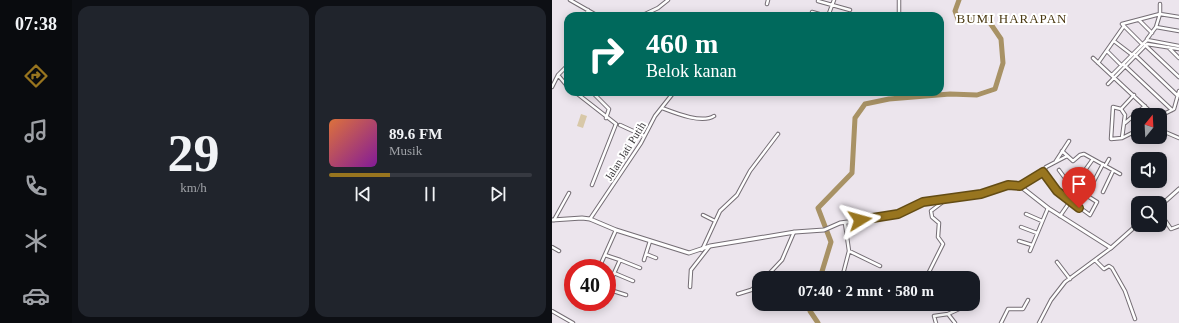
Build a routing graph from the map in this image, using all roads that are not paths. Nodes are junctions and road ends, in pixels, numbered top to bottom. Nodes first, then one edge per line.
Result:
1 (570, 0) edge
2 (668, 0) edge
3 (768, 0) edge
4 (834, 0) edge
5 (899, 0) edge
6 (818, 1) edge
7 (767, 4) dead end
8 (1160, 4) dead end
9 (833, 5) junction
10 (588, 10) joint
11 (850, 10) dead end
12 (591, 12) edge
13 (650, 12) edge
14 (829, 12) edge
15 (899, 12) edge
16 (1160, 14) junction
17 (1179, 17) edge
18 (1139, 20) junction
19 (1124, 26) junction
20 (1156, 27) junction
21 (1179, 31) edge
22 (1152, 33) junction
23 (1148, 39) junction
24 (1114, 41) junction
25 (1142, 44) junction
26 (1145, 45) junction
27 (1167, 46) junction
28 (1179, 47) edge
29 (1107, 51) junction
30 (1131, 54) junction
31 (1135, 55) junction
32 (1093, 58) dead end
33 (1179, 58) edge
34 (1098, 63) junction
35 (1123, 65) junction
36 (564, 69) edge
37 (558, 75) junction
38 (1113, 76) junction
39 (1179, 76) edge
40 (553, 81) edge
41 (564, 82) edge
42 (1108, 84) dead end
43 (552, 87) edge
44 (1179, 94) edge
45 (1134, 95) junction
46 (579, 96) edge
47 (596, 96) edge
48 (671, 96) edge
49 (1145, 106) joint
50 (662, 108) junction
51 (1121, 109) junction
52 (1172, 110) junction
53 (1167, 112) edge
54 (714, 116) dead end
55 (606, 118) junction
56 (1124, 124) junction
57 (620, 126) dead end
58 (1167, 133) edge
59 (778, 134) dead end
60 (1131, 134) edge
61 (644, 136) junction
62 (1122, 138) junction
63 (1179, 138) edge
64 (1069, 141) dead end
65 (1062, 151) junction
66 (1067, 156) junction
67 (1093, 159) junction
68 (1109, 159) dead end
69 (1056, 161) junction
70 (1104, 165) junction
71 (1059, 170) dead end
72 (1113, 171) junction
73 (1043, 172) junction
74 (1083, 173) dead end
75 (1120, 174) dead end
76 (1094, 181) dead end
77 (592, 185) dead end
78 (1020, 186) junction
79 (1179, 189) edge
80 (1078, 190) junction
81 (1103, 192) dead end
82 (569, 193) dead end
83 (944, 200) junction
84 (1167, 200) edge
85 (1070, 201) junction
86 (1048, 208) junction
87 (1026, 214) dead end
88 (703, 215) dead end
89 (1060, 216) junction
90 (590, 219) junction
91 (553, 220) edge
92 (715, 221) junction
93 (1042, 221) junction
94 (844, 223) junction
95 (1167, 223) edge
96 (1179, 226) edge
97 (1021, 227) dead end
98 (616, 230) junction
99 (1131, 230) edge
100 (795, 232) junction
101 (1036, 233) junction
102 (650, 241) junction
103 (1019, 242) dead end
104 (1032, 245) junction
105 (710, 246) junction
106 (552, 247) edge
107 (1111, 248) junction
108 (701, 250) junction
109 (1030, 251) dead end
110 (559, 252) dead end
111 (849, 252) junction
112 (646, 254) junction
113 (605, 255) junction
114 (656, 258) dead end
115 (603, 259) edge
116 (620, 260) junction
117 (644, 260) dead end
118 (1096, 261) junction
119 (1057, 262) dead end
120 (880, 266) dead end
121 (640, 268) dead end
122 (616, 269) edge
123 (772, 271) edge
124 (844, 271) edge
125 (929, 271) edge
126 (616, 274) edge
127 (1070, 279) junction
128 (633, 281) dead end
129 (690, 287) dead end
130 (752, 289) edge
131 (616, 292) edge
132 (738, 294) dead end
133 (626, 295) dead end
134 (1028, 300) dead end
135 (552, 311) edge
136 (955, 311) edge
137 (948, 314) junction
138 (1135, 319) dead end
139 (573, 323) edge
140 (936, 323) edge
141 (955, 323) edge
142 (1001, 323) edge
143 (1040, 323) edge

1 - 10 street
2 - 13 street
3 - 7 street
4 - 9 street
5 - 15 street
6 - 9 street
8 - 16 street
9 - 11 street
9 - 14 street
10 - 12 street
16 - 17 street
16 - 18 street
16 - 20 street
18 - 19 street
18 - 22 street
19 - 24 street
19 - 25 street
20 - 21 street
20 - 22 street
22 - 23 street
23 - 25 street
23 - 28 street
24 - 29 street
24 - 30 street
25 - 30 street
26 - 27 street
26 - 31 street
26 - 39 street
27 - 28 street
27 - 33 street
29 - 34 street
29 - 35 street
30 - 35 street
31 - 35 street
31 - 44 street
32 - 34 street
34 - 38 street
35 - 38 street
35 - 52 street
36 - 37 street
37 - 40 street
37 - 41 street
38 - 42 street
38 - 45 street
40 - 43 street
44 - 52 street
45 - 49 street
45 - 51 street
46 - 55 street
47 - 55 street
48 - 50 street, Jalan Jati Putih
49 - 56 street
50 - 54 street
50 - 61 street, Jalan Jati Putih
51 - 56 street
51 - 62 street
52 - 53 street
55 - 77 street
56 - 62 street
57 - 61 street
58 - 63 street
59 - 92 street
60 - 62 street
61 - 90 street, Jalan Jati Putih
64 - 65 street
65 - 66 street
65 - 69 street
66 - 67 street
66 - 69 street
67 - 70 street
67 - 74 street
68 - 70 street
69 - 73 street
70 - 72 street
70 - 76 street
71 - 80 street
72 - 75 street
72 - 81 street
73 - 78 street
73 - 85 street
78 - 83 street
78 - 86 street
79 - 84 street
80 - 85 street
80 - 85 street
82 - 91 street
83 - 94 street
83 - 125 street
85 - 89 street
86 - 89 street
86 - 93 street
87 - 93 street
88 - 92 street
89 - 107 street
90 - 91 street
90 - 98 street
92 - 108 street
93 - 101 street
94 - 100 street
94 - 111 street
95 - 96 street
97 - 101 street
98 - 102 street
98 - 113 street
99 - 107 street
100 - 105 street
100 - 123 street
101 - 104 street
102 - 108 street
102 - 112 street
103 - 104 street
104 - 109 street
105 - 108 street
105 - 129 street
106 - 110 street
107 - 118 street
111 - 120 street
111 - 124 street
112 - 114 street
112 - 117 street
113 - 115 street
113 - 116 street
116 - 121 street
116 - 122 street
118 - 127 street
118 - 138 street
119 - 127 street
126 - 128 street
127 - 143 street
130 - 132 street
131 - 133 street
134 - 142 street
135 - 139 street
136 - 137 street
137 - 140 street
137 - 141 street

